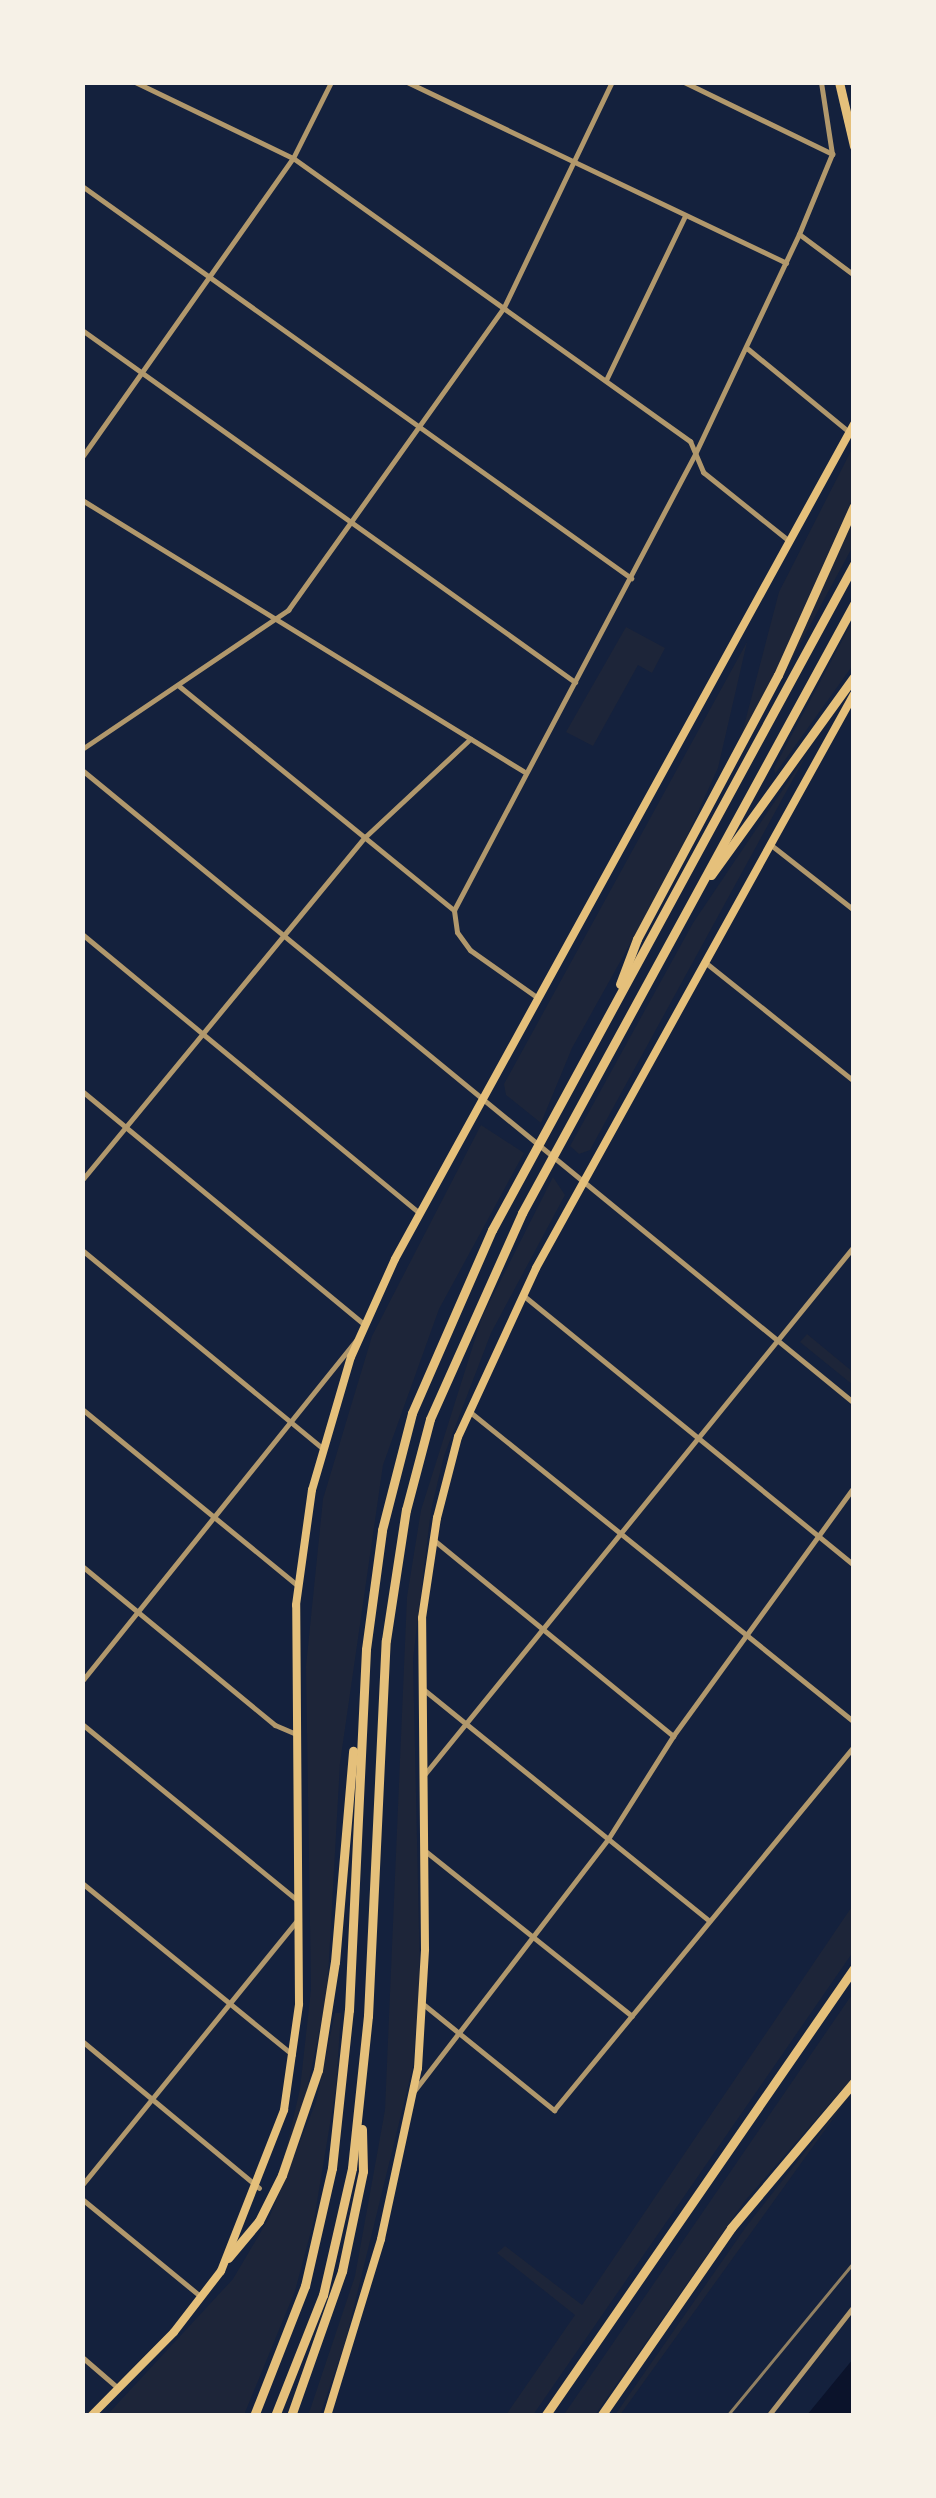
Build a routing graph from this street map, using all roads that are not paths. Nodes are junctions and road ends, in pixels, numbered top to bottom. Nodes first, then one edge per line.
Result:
1 (136, 82) edge
2 (331, 82) edge
3 (407, 82) edge
4 (612, 82) edge
5 (684, 82) edge
6 (821, 82) edge
7 (839, 82) edge
8 (854, 146) edge
9 (832, 154) junction
10 (294, 158) junction
11 (574, 163) junction
12 (82, 186) edge
13 (685, 216) junction
14 (799, 234) junction
15 (786, 263) junction
16 (854, 275) edge
17 (212, 276) junction
18 (504, 307) junction
19 (82, 330) edge
20 (748, 349) junction
21 (143, 372) junction
22 (606, 380) junction
23 (422, 427) junction
24 (851, 428) edge
25 (695, 454) junction
26 (82, 456) edge
27 (82, 500) edge
28 (854, 506) edge
29 (353, 522) junction
30 (789, 542) junction
31 (854, 564) edge
32 (630, 578) junction
33 (854, 604) edge
34 (277, 618) junction
35 (854, 677) edge
36 (575, 682) junction
37 (180, 686) junction
38 (854, 694) edge
39 (470, 738) junction
40 (82, 749) edge
41 (82, 770) edge
42 (523, 771) junction
43 (365, 837) junction
44 (769, 844) junction
45 (689, 906) junction
46 (454, 910) junction
47 (854, 910) edge
48 (82, 934) edge
49 (283, 934) junction
50 (704, 962) junction
51 (538, 998) junction
52 (606, 1019) junction
53 (203, 1033) junction
54 (854, 1081) edge
55 (82, 1091) edge
56 (482, 1100) junction
57 (126, 1127) junction
58 (82, 1180) edge
59 (584, 1182) junction
60 (420, 1213) junction
61 (854, 1246) edge
62 (82, 1250) edge
63 (522, 1294) junction
64 (364, 1324) junction
65 (358, 1339) junction
66 (777, 1339) junction
67 (854, 1403) edge
68 (82, 1409) edge
69 (468, 1410) junction
70 (290, 1422) junction
71 (697, 1438) junction
72 (322, 1448) junction
73 (854, 1487) edge
74 (215, 1519) junction
75 (617, 1532) junction
76 (819, 1537) junction
77 (433, 1539) junction
78 (82, 1566) edge
79 (854, 1566) edge
80 (298, 1586) junction
81 (139, 1612) junction
82 (539, 1627) junction
83 (745, 1636) junction
84 (82, 1681) edge
85 (420, 1687) junction
86 (362, 1689) junction
87 (464, 1722) junction
88 (854, 1722) edge
89 (82, 1724) edge
90 (294, 1733) junction
91 (673, 1736) junction
92 (854, 1746) edge
93 (422, 1778) junction
94 (608, 1839) junction
95 (424, 1850) junction
96 (82, 1883) edge
97 (298, 1901) junction
98 (298, 1920) junction
99 (709, 1922) junction
100 (532, 1935) junction
101 (854, 1968) edge
102 (228, 2003) junction
103 (424, 2004) junction
104 (632, 2016) junction
105 (459, 2034) junction
106 (82, 2041) edge
107 (294, 2056) junction
108 (854, 2082) edge
109 (362, 2091) junction
110 (413, 2092) junction
111 (153, 2099) junction
112 (82, 2185) edge
113 (259, 2188) junction
114 (82, 2199) edge
115 (228, 2258) junction
116 (203, 2298) junction
117 (854, 2306) edge
118 (82, 2357) edge
119 (118, 2388) junction
120 (91, 2416) edge
121 (254, 2416) edge
122 (276, 2416) edge
123 (292, 2416) edge
124 (330, 2416) edge
125 (545, 2416) edge
126 (601, 2416) edge
127 (768, 2416) edge

1 - 10 street
2 - 10 street
3 - 11 street
4 - 11 street
5 - 9 street
6 - 9 street
7 - 8 highway
9 - 14 street
10 - 17 street
10 - 18 street
11 - 13 street
11 - 18 street
12 - 17 street
13 - 15 street
13 - 22 street
14 - 15 street
14 - 16 street
15 - 20 street
17 - 21 street
17 - 23 street
18 - 22 street
18 - 23 street
19 - 21 street
20 - 24 street
20 - 25 street
21 - 26 street
21 - 29 street
22 - 25 street
23 - 29 street
23 - 32 street
24 - 30 main road
25 - 30 street
25 - 32 street
27 - 34 street
28 - 52 highway
29 - 34 street
29 - 36 street
30 - 51 main road
31 - 52 highway
32 - 36 street
33 - 45 highway
34 - 37 street
34 - 39 street
35 - 45 highway
36 - 42 street
37 - 40 street
37 - 43 street
38 - 44 main road
39 - 42 street
39 - 43 street
41 - 49 street
42 - 46 street
43 - 46 street
43 - 49 street
44 - 47 street
44 - 50 main road
45 - 109 highway
46 - 51 street
48 - 53 street
49 - 53 street
49 - 56 street
50 - 54 street
50 - 59 main road
51 - 56 main road
52 - 86 highway
53 - 57 street
53 - 60 street
55 - 57 street
56 - 59 street
56 - 60 main road
57 - 58 street
57 - 64 street
59 - 63 main road
59 - 66 street
60 - 64 main road
61 - 66 street
62 - 70 street
63 - 69 main road
63 - 71 street
64 - 65 main road
65 - 70 street
65 - 72 main road
66 - 67 street
66 - 71 street
68 - 74 street
69 - 75 street
69 - 77 main road
70 - 72 street
70 - 74 street
71 - 75 street
71 - 76 street
72 - 80 main road
73 - 76 street
74 - 80 street
74 - 81 street
75 - 82 street
75 - 83 street
76 - 79 street
76 - 83 street
77 - 82 street
77 - 85 main road
78 - 81 street
80 - 90 main road
81 - 84 street
81 - 90 street
82 - 87 street
82 - 91 street
83 - 88 street
83 - 91 street
85 - 87 street
85 - 93 main road
86 - 115 highway
86 - 121 highway
87 - 93 street
87 - 94 street
89 - 97 street
90 - 97 main road
91 - 94 street
92 - 99 street
93 - 95 main road
94 - 99 street
94 - 100 street
95 - 100 street
95 - 103 main road
96 - 102 street
97 - 98 main road
98 - 102 street
98 - 107 main road
99 - 104 street
100 - 104 street
100 - 105 street
101 - 125 highway
102 - 107 street
102 - 111 street
103 - 105 street
103 - 110 main road
104 - 105 street
105 - 110 street
106 - 111 street
107 - 113 main road
108 - 126 highway
109 - 122 highway
109 - 123 highway
110 - 124 main road
111 - 112 street
111 - 113 street
113 - 115 main road
114 - 116 street
115 - 116 main road
116 - 119 main road
117 - 127 street
118 - 119 street
119 - 120 main road

